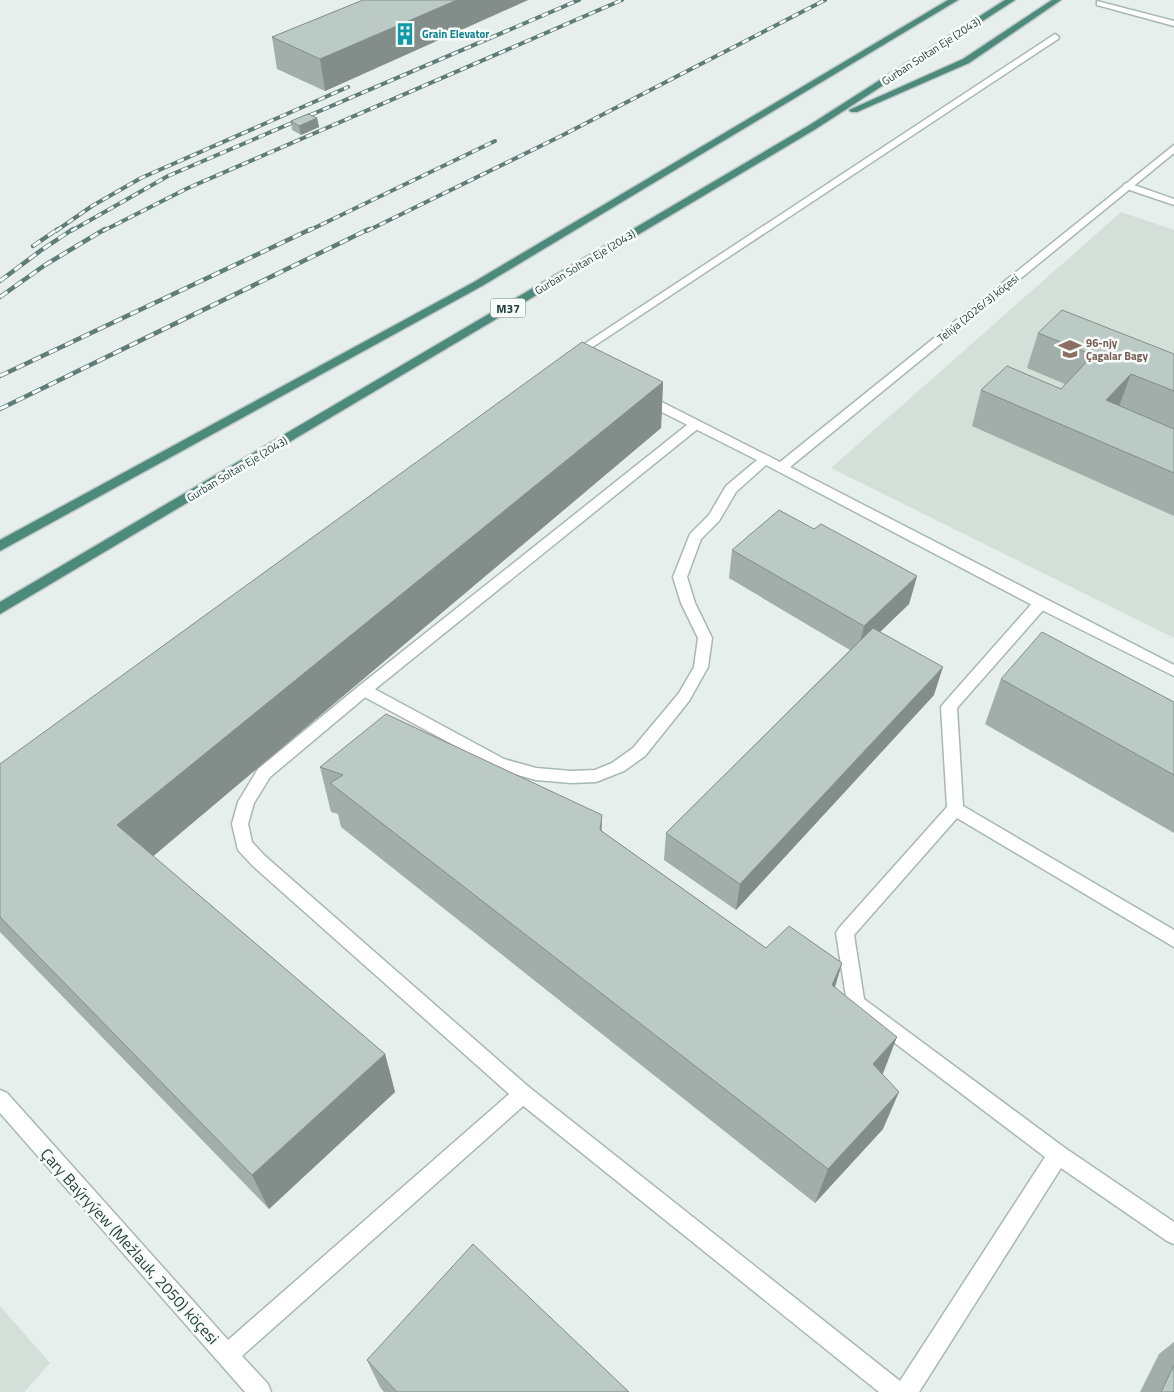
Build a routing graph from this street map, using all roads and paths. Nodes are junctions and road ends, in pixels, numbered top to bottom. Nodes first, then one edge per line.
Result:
1 (954, 0) edge
2 (1011, 0) edge
3 (1057, 0) edge
4 (1100, 3) dead end
5 (1174, 24) edge
6 (1055, 37) dead end
7 (811, 128) junction
8 (1174, 148) edge
9 (1128, 186) junction
10 (1174, 202) edge
11 (584, 368) edge
12 (636, 394) edge
13 (696, 424) junction
14 (766, 459) junction
15 (782, 467) junction
16 (0, 546) edge
17 (1040, 604) junction
18 (0, 609) edge
19 (1174, 672) edge
20 (364, 690) junction
21 (956, 809) junction
22 (1174, 939) edge
23 (523, 1094) junction
24 (0, 1099) edge
25 (1058, 1155) junction
26 (1174, 1234) edge
27 (227, 1355) junction
28 (260, 1392) edge
29 (896, 1392) edge
30 (906, 1392) edge

1 - 16 highway, M37
2 - 7 highway, Gurban Soltan Eje (2043) / M37
3 - 7 highway
4 - 5 street
6 - 11 street
7 - 18 highway, Gurban Soltan Eje (2043) / M37
8 - 9 street, Teliýa (2026/3) köçesi
9 - 10 street
9 - 15 street, Teliýa (2026/3) köçesi
12 - 13 street
13 - 14 street
13 - 20 street
14 - 15 street
14 - 20 street
15 - 17 street
17 - 19 street
17 - 21 street
20 - 23 street
21 - 22 street
21 - 25 street
23 - 27 street
23 - 29 street
24 - 27 street, Çary Baýryýew (Mežlauk, 2050) köçesi
25 - 26 street
25 - 30 street
27 - 28 street, Çary Baýryýew (Mežlauk, 2050) köçesi

